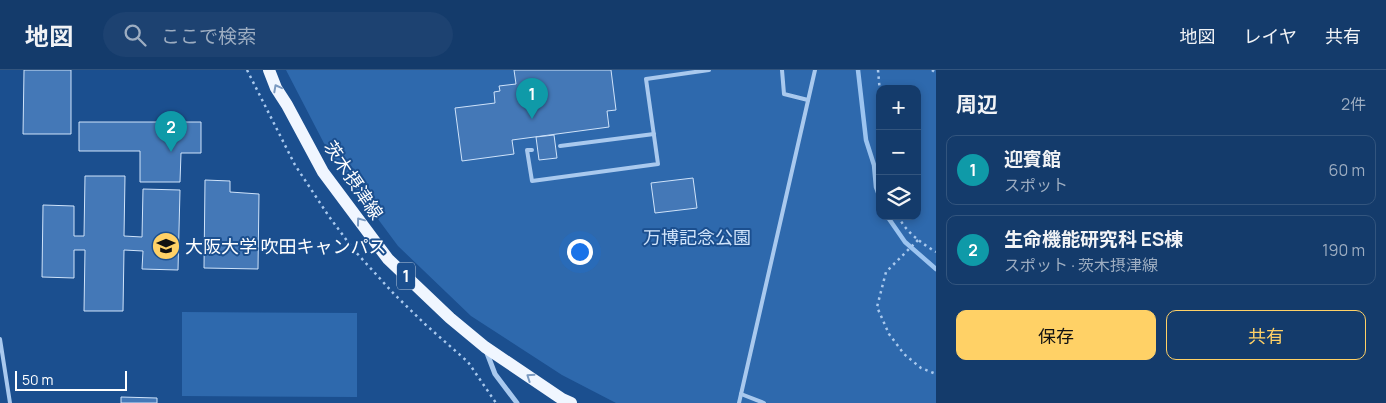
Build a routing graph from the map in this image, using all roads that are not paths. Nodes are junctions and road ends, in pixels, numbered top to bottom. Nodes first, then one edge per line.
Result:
1 (269, 70) edge
2 (710, 70) edge
3 (782, 70) edge
4 (815, 70) edge
5 (808, 100) junction
6 (654, 134) junction
7 (560, 146) dead end
8 (532, 150) dead end
9 (0, 339) edge
10 (485, 347) junction
11 (741, 394) junction
12 (10, 403) edge
13 (517, 403) edge
14 (571, 403) edge
15 (739, 403) edge
16 (764, 403) edge

10 -> 1 main road, 茨木摂津線 / 1
2 - 6 lane
3 - 5 lane
4 - 5 lane
5 - 11 lane
6 - 7 lane
6 - 8 lane
9 - 12 lane
10 - 13 street
14 -> 10 main road, 茨木摂津線 / 1
11 - 15 lane
11 - 16 lane

